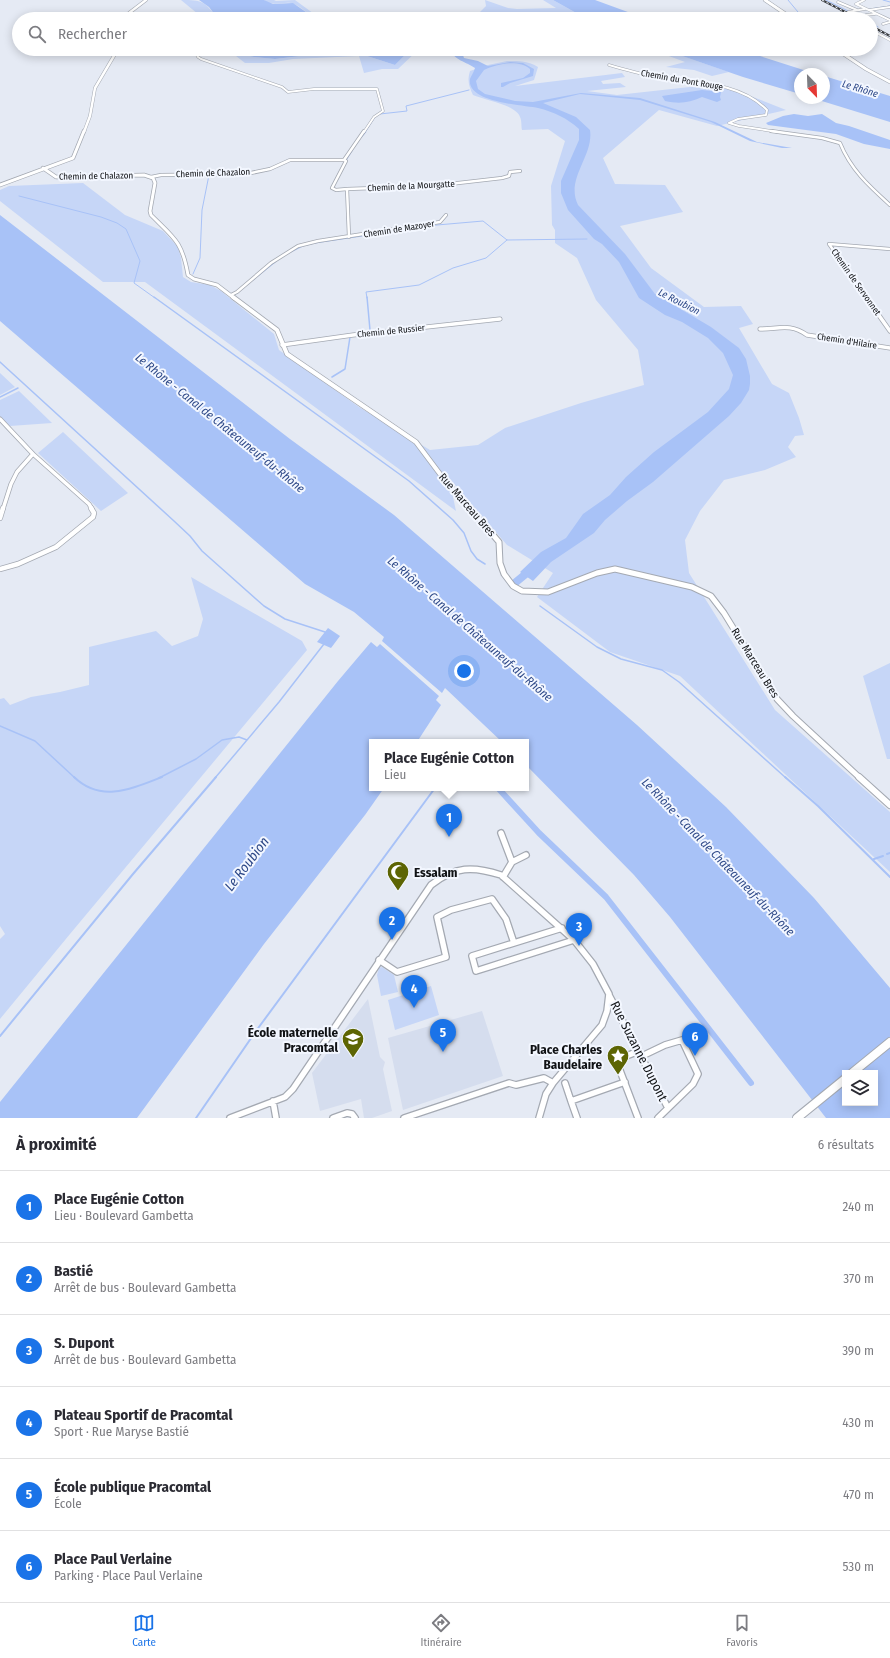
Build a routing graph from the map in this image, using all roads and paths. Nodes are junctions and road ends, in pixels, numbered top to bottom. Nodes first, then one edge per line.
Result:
1 (146, 0) edge
2 (765, 0) edge
3 (864, 0) edge
4 (838, 2) dead end
5 (890, 7) edge
6 (866, 9) junction
7 (857, 10) junction
8 (869, 10) junction
9 (130, 12) edge
10 (783, 12) edge
11 (848, 12) dead end
12 (872, 12) edge
13 (878, 15) edge
14 (890, 21) edge
15 (883, 24) dead end
16 (878, 34) edge
17 (890, 40) edge
18 (114, 56) edge
19 (198, 56) edge
20 (846, 56) edge
21 (609, 65) dead end
22 (890, 82) edge
23 (344, 160) junction
24 (43, 168) junction
25 (520, 171) dead end
26 (151, 177) junction
27 (0, 185) edge
28 (347, 189) junction
29 (890, 205) edge
30 (446, 216) dead end
31 (349, 237) junction
32 (890, 249) edge
33 (231, 295) junction
34 (500, 318) dead end
35 (760, 329) dead end
36 (890, 331) edge
37 (282, 345) junction
38 (890, 348) edge
39 (0, 419) edge
40 (33, 454) junction
41 (0, 518) edge
42 (0, 569) edge
43 (890, 805) edge
44 (501, 833) dead end
45 (526, 855) dead end
46 (512, 862) junction
47 (503, 877) junction
48 (562, 928) junction
49 (574, 940) junction
50 (514, 942) junction
51 (379, 960) junction
52 (609, 994) junction
53 (890, 1042) edge
54 (641, 1054) junction
55 (856, 1070) edge
56 (842, 1081) edge
57 (625, 1082) junction
58 (553, 1083) junction
59 (565, 1083) dead end
60 (273, 1101) junction
61 (571, 1101) junction
62 (668, 1108) junction
63 (230, 1118) edge
64 (276, 1118) edge
65 (333, 1118) edge
66 (355, 1118) edge
67 (404, 1118) edge
68 (538, 1118) edge
69 (577, 1118) edge
70 (638, 1118) edge
71 (658, 1118) edge
72 (797, 1118) edge

1 - 9 street
2 - 10 main road
3 - 6 street
4 - 7 street
5 - 8 street
6 - 7 street
6 - 8 street
7 - 11 street
8 - 12 street
13 - 14 street
14 - 15 street
16 - 17 street
18 - 24 street
19 - 23 street
20 - 22 main road
21 - 29 street, Chemin du Pont Rouge
23 - 26 street, Chemin de Chazalon
23 - 28 street
24 - 26 street, Chemin de Chalazon
24 - 27 street
25 - 28 street, Chemin de la Mourgatte
26 - 33 street, Rue Marceau Bres
28 - 31 street
30 - 31 street, Chemin de Mazoyer
31 - 33 street, Chemin de Mazoyer
32 - 36 street, Chemin de Servonnet
33 - 37 street, Rue Marceau Bres
34 - 37 street, Chemin de Russier
35 - 38 street, Chemin d'Hilaire
37 - 43 street, Rue Marceau Bres
39 - 40 street
40 - 41 street
40 - 42 street
44 - 46 street
45 - 46 street
46 - 47 street
47 - 48 street, Rue Suzanne Dupont
47 - 51 street, Rue Suzanne Dupont
48 - 49 street, Rue Suzanne Dupont
48 - 50 street
49 - 50 street
49 - 52 street, Rue Suzanne Dupont
50 - 51 street
51 - 60 street, Rue Suzanne Dupont
52 - 54 street, Rue Suzanne Dupont
52 - 58 street
53 - 55 main road
54 - 57 street
54 - 62 street, Rue Suzanne Dupont
54 - 62 street
56 - 72 main road
57 - 61 street
57 - 70 street
58 - 67 street
58 - 68 street
59 - 61 street
60 - 63 street, Rue Suzanne Dupont
60 - 64 street
61 - 69 street
62 - 71 street
65 - 66 street

